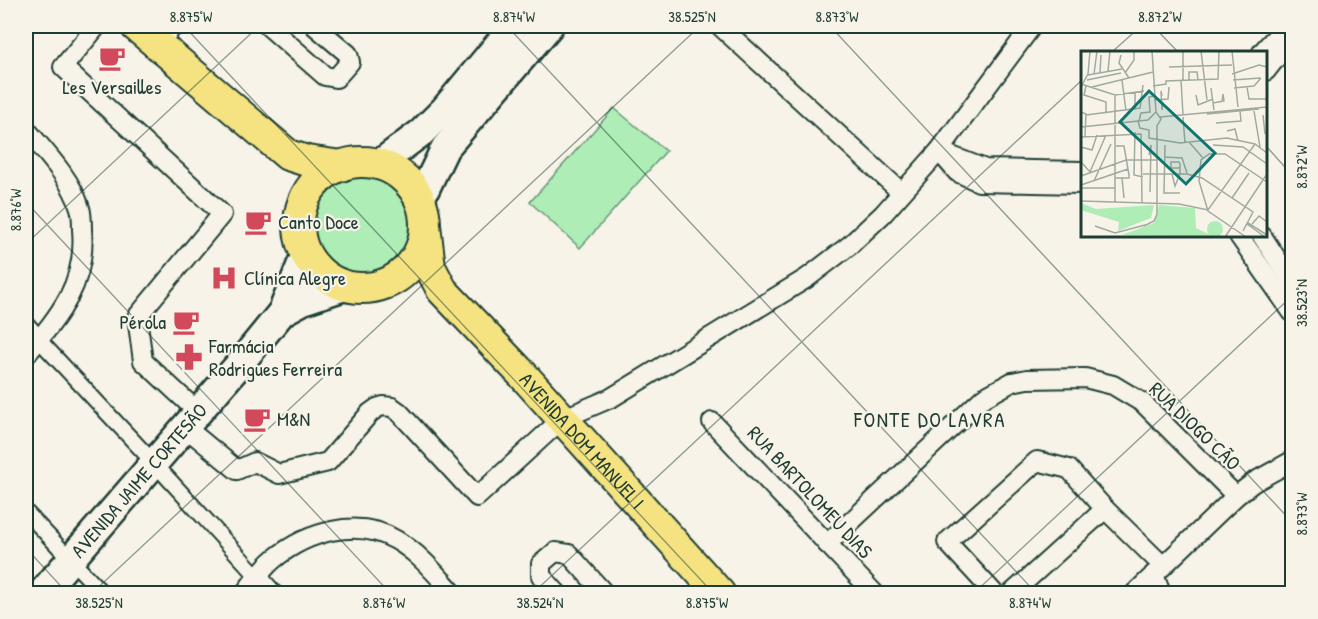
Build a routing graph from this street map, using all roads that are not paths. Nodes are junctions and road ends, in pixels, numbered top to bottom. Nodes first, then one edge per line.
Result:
1 (96, 26) edge
2 (268, 26) edge
3 (315, 26) edge
4 (514, 26) edge
5 (549, 26) edge
6 (720, 26) edge
7 (1032, 26) edge
8 (1286, 26) edge
9 (156, 32) edge
10 (1293, 38) edge
11 (1263, 51) edge
12 (1267, 70) edge
13 (26, 129) edge
14 (939, 151) junction
15 (288, 156) junction
16 (379, 164) junction
17 (341, 166) junction
18 (1081, 171) edge
19 (1081, 184) edge
20 (902, 192) junction
21 (304, 201) junction
22 (423, 212) junction
23 (1240, 237) edge
24 (1263, 237) edge
25 (306, 253) junction
26 (1293, 282) edge
27 (357, 286) junction
28 (442, 290) junction
29 (282, 312) junction
30 (1293, 312) edge
31 (26, 326) edge
32 (39, 340) junction
33 (26, 355) edge
34 (192, 419) junction
35 (562, 419) junction
36 (712, 422) dead end
37 (1293, 461) edge
38 (154, 463) junction
39 (1236, 496) junction
40 (1105, 509) junction
41 (26, 512) edge
42 (827, 544) junction
43 (71, 558) junction
44 (1158, 570) junction
45 (258, 577) junction
46 (41, 594) edge
47 (103, 594) edge
48 (244, 594) edge
49 (273, 594) edge
50 (454, 594) edge
51 (558, 594) edge
52 (605, 594) edge
53 (720, 594) edge
54 (875, 594) edge
55 (995, 594) edge
56 (1011, 594) edge
57 (1134, 594) edge
58 (1161, 594) edge

1 - 34 street
2 - 3 street
4 - 16 main road
5 - 22 main road
6 - 20 street
7 - 14 street
8 - 11 street
9 - 15 main road
10 - 12 street
13 - 32 street
14 - 18 street
14 - 19 street
14 - 20 street
15 - 17 main road
15 - 21 main road
16 - 17 main road
16 - 22 main road
17 - 21 main road
20 - 35 street
21 - 25 main road
22 - 27 main road
22 - 28 main road, AVENIDA DOM MANUEL I
23 - 30 street
24 - 26 street
25 - 27 main road
25 - 29 main road, AVENIDA JAIME CORTESÃO
27 - 28 main road
27 - 29 main road, AVENIDA JAIME CORTESÃO
28 - 35 main road, AVENIDA DOM MANUEL I
29 - 34 main road, AVENIDA JAIME CORTESÃO
31 - 32 street
32 - 33 street
32 - 38 street
34 - 35 street
34 - 38 main road, AVENIDA JAIME CORTESÃO
35 - 53 main road, AVENIDA DOM MANUEL I
36 - 42 street, RUA BARTOLOMEU DIAS
37 - 39 street
38 - 43 main road, AVENIDA JAIME CORTESÃO
38 - 45 street
39 - 42 street, RUA DIOGO CÃO
39 - 44 street
40 - 44 street
40 - 55 street
40 - 56 street
41 - 43 street
42 - 54 street, RUA BARTOLOMEU DIAS
43 - 46 main road, AVENIDA JAIME CORTESÃO
43 - 47 street
44 - 57 street
44 - 58 street
45 - 48 street
45 - 49 street
45 - 50 street
51 - 52 street

